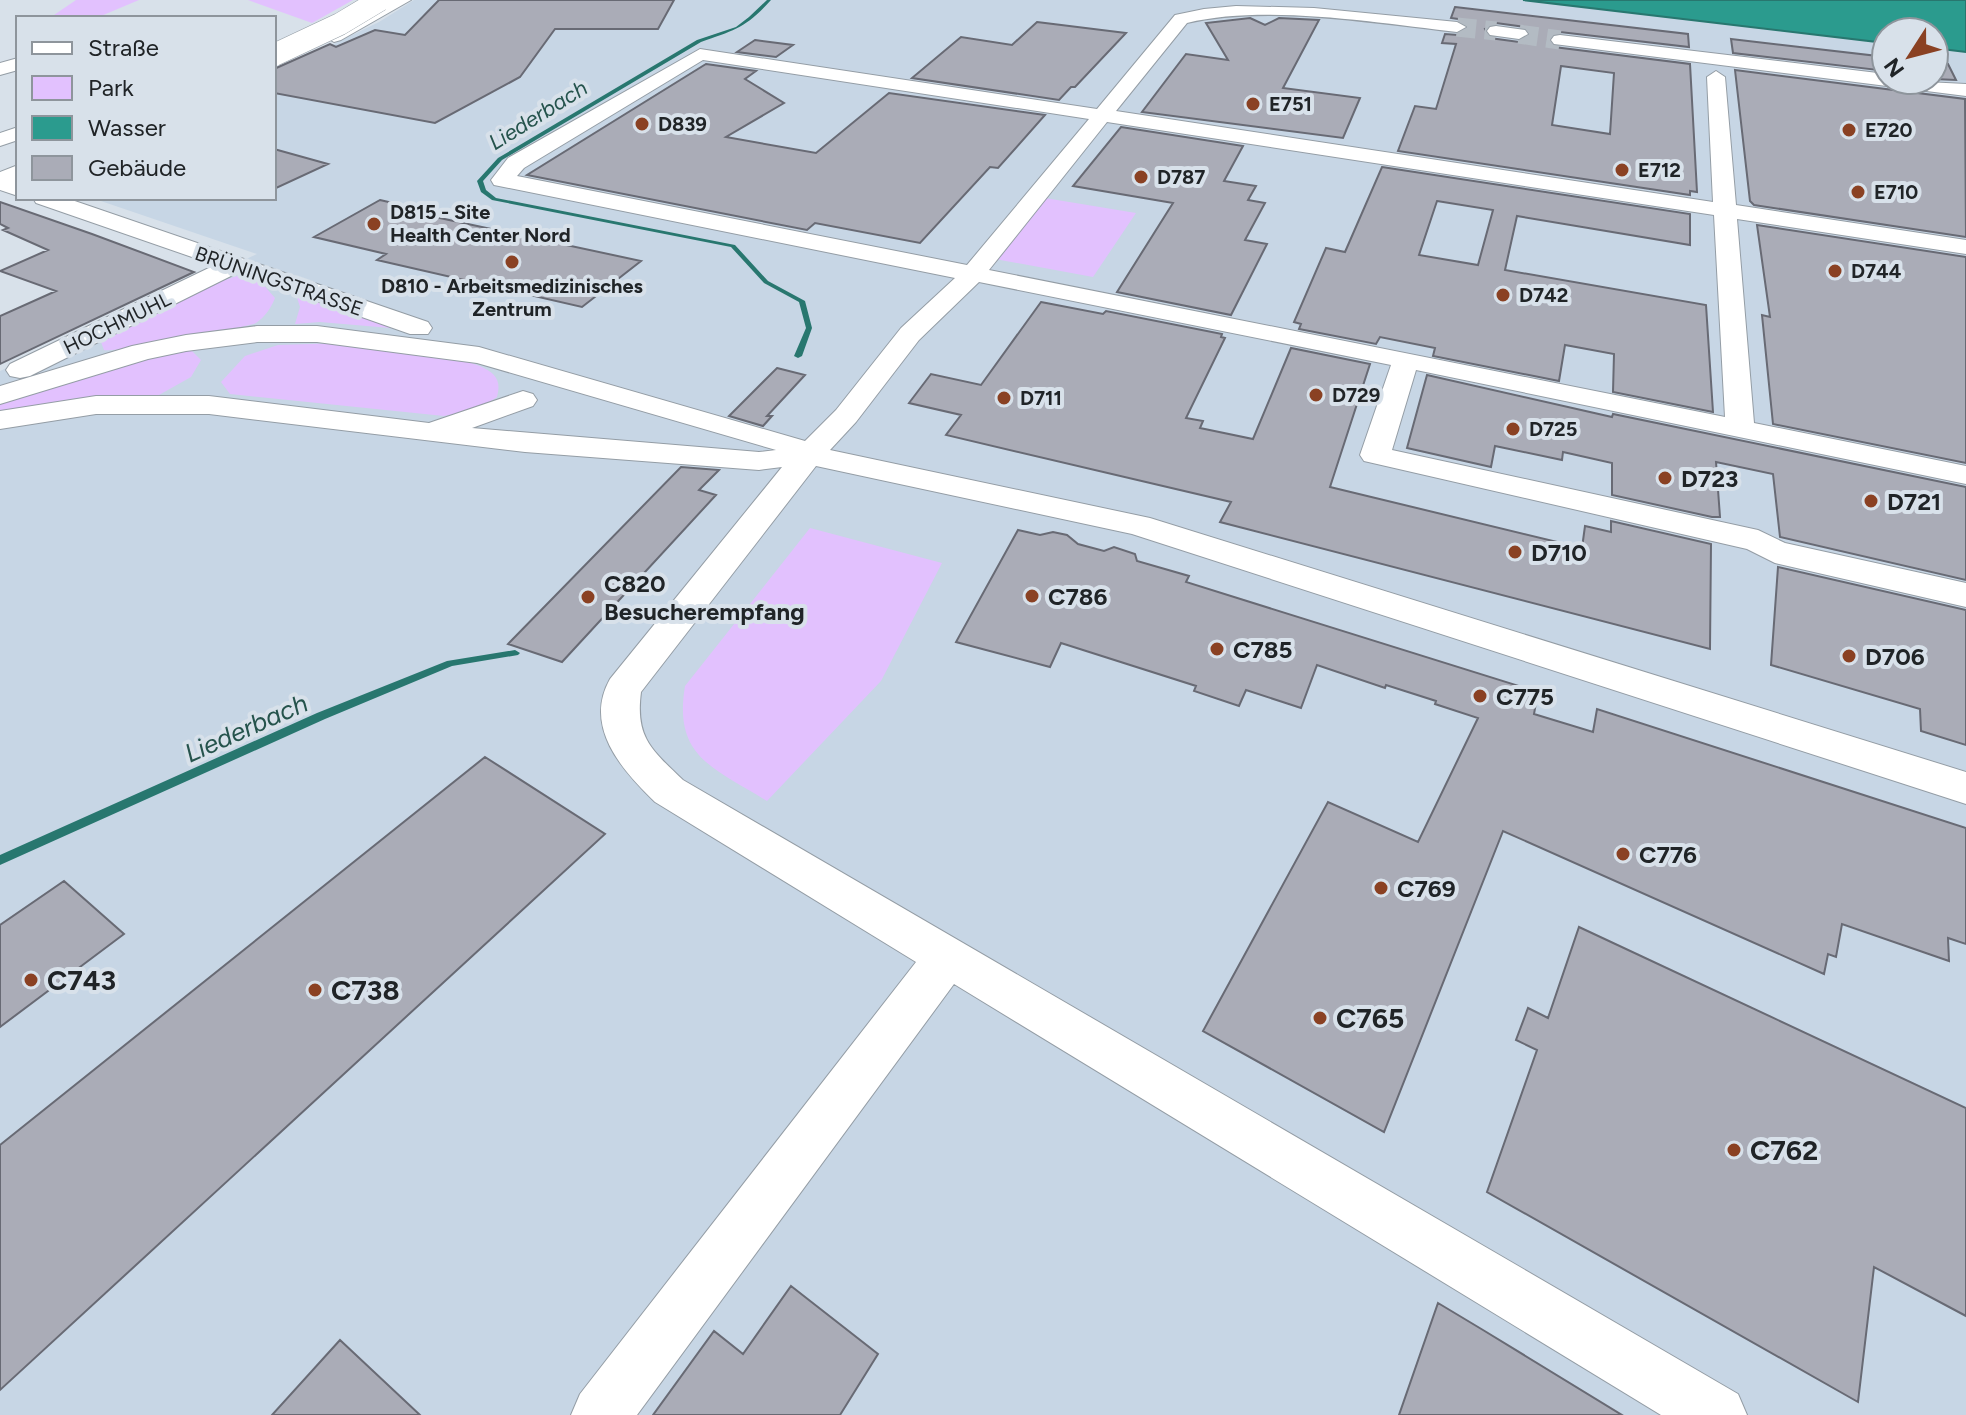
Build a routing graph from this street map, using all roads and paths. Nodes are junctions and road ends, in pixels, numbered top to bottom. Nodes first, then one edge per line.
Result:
1 (389, 0) edge
2 (401, 0) edge
3 (373, 8) edge
4 (1457, 27) tunnel mouth
5 (1496, 31) tunnel mouth
6 (1519, 34) tunnel mouth
7 (1560, 40) tunnel mouth
8 (276, 52) edge
9 (276, 64) edge
10 (1716, 77) dead end
11 (1966, 90) edge
12 (1105, 116) junction
13 (50, 200) edge
14 (1726, 211) junction
15 (1966, 247) edge
16 (233, 266) junction
17 (972, 275) junction
18 (1406, 360) junction
19 (514, 364) junction
20 (0, 380) edge
21 (0, 395) edge
22 (523, 400) junction
23 (0, 420) edge
24 (1740, 428) junction
25 (410, 430) junction
26 (498, 440) junction
27 (808, 455) junction
28 (1966, 475) edge
29 (1966, 595) edge
30 (1966, 788) edge
31 (947, 957) junction
32 (601, 1415) edge
33 (1717, 1415) edge

1 - 3 street
2 - 9 main road
3 - 8 main road, bridge
4 - 12 street
5 - 6 street
7 - 11 street
10 - 14 street
12 - 14 street
12 - 17 street
12 - 17 street
13 - 16 street, BRÜNINGSTRASSE
14 - 15 street
14 - 24 street
16 - 19 street, BRÜNINGSTRASSE
16 - 20 street, HOCHMUHL
17 - 18 street
17 - 27 street
18 - 24 street
18 - 29 street
19 - 21 street
19 - 22 street
19 - 27 street
22 - 25 street
22 - 26 street
23 - 25 street
24 - 28 street
25 - 26 street
26 - 27 street
27 - 30 street
27 - 31 street
31 - 32 street
31 - 33 street

